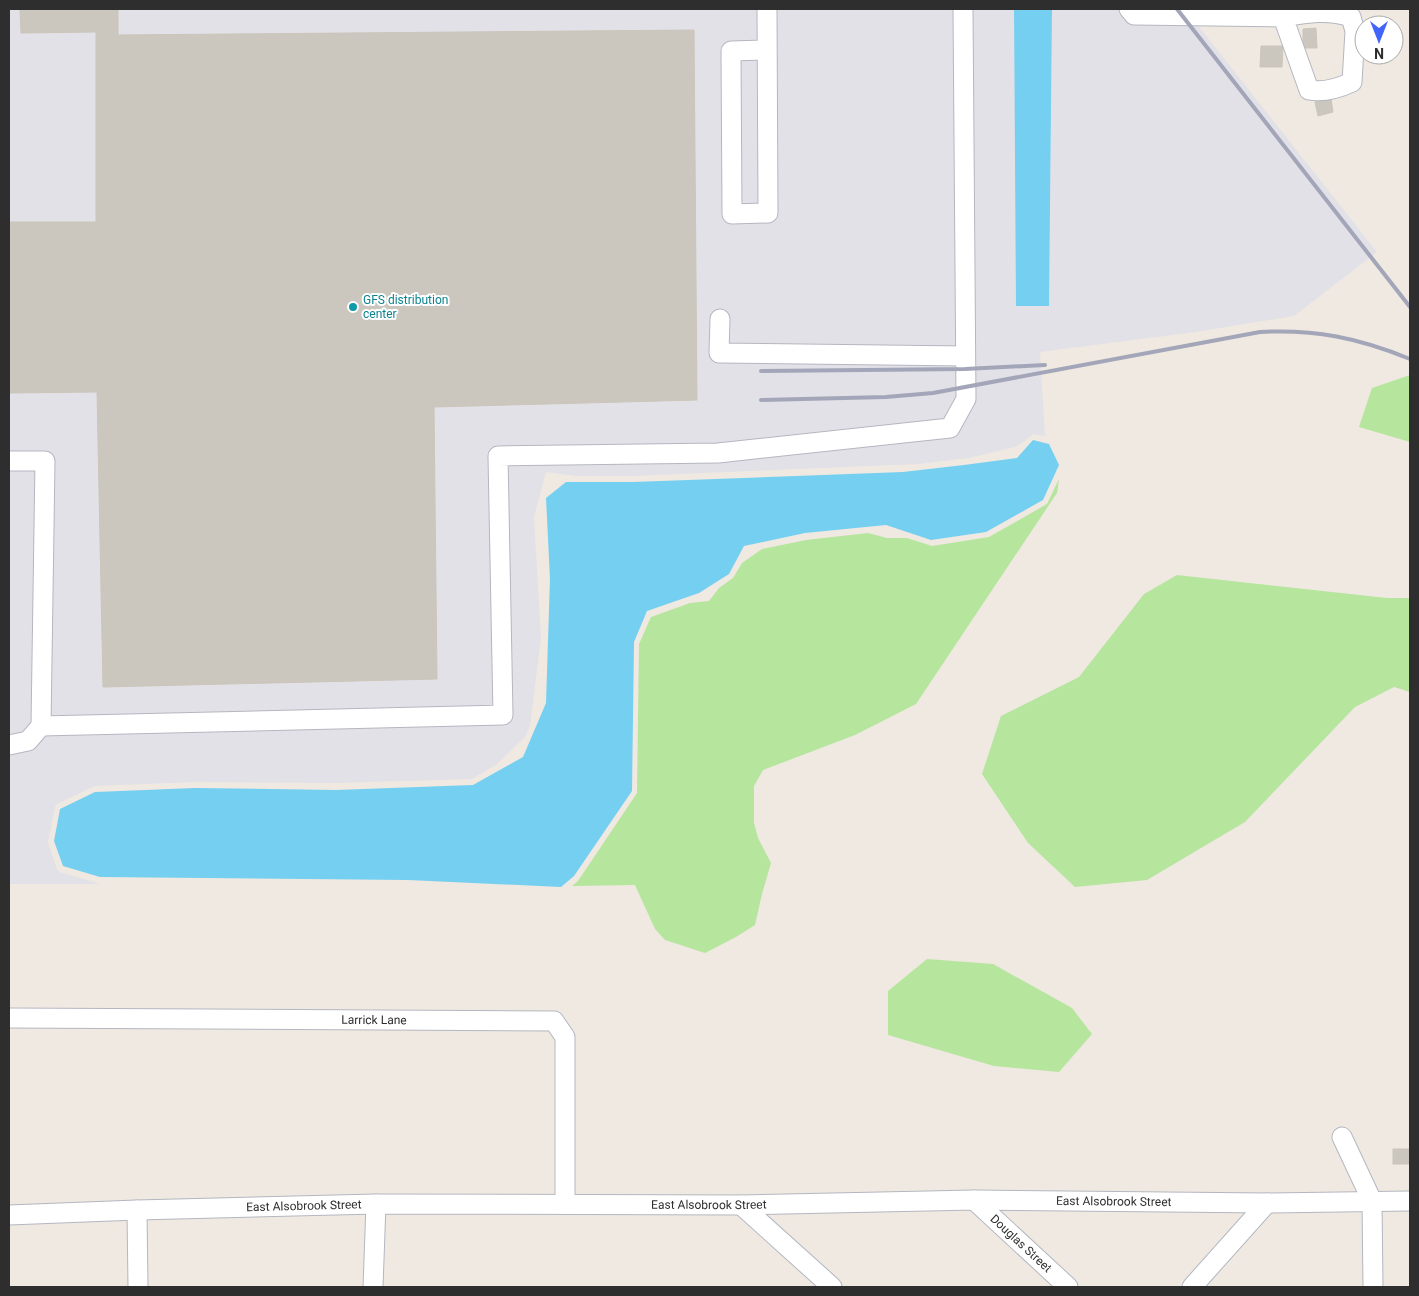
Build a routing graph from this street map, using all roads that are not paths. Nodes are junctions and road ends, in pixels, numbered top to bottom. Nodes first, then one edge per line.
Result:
1 (767, 9) edge
2 (963, 9) edge
3 (1129, 9) edge
4 (1283, 16) junction
5 (767, 50) junction
6 (720, 319) dead end
7 (965, 356) junction
8 (9, 461) edge
9 (41, 726) junction
10 (9, 745) edge
11 (9, 1018) edge
12 (1342, 1136) dead end
13 (974, 1200) junction
14 (1372, 1201) junction
15 (1410, 1201) edge
16 (1267, 1203) junction
17 (376, 1204) junction
18 (565, 1204) junction
19 (742, 1205) junction
20 (137, 1210) junction
21 (9, 1215) edge
22 (138, 1287) edge
23 (373, 1287) edge
24 (832, 1287) edge
25 (1068, 1287) edge
26 (1192, 1287) edge
27 (1373, 1287) edge

1 - 5 street
2 - 7 street
3 - 4 street
4 - 4 street
5 - 5 street
6 - 7 street
7 - 9 street
8 - 9 street
9 - 10 street
11 - 18 street, Larrick Lane
12 - 14 street
13 - 16 street, East Alsobrook Street
13 - 19 street, East Alsobrook Street
13 - 25 street, Douglas Street
14 - 15 street, East Alsobrook Street
14 - 16 street, East Alsobrook Street
14 - 27 street
16 - 26 street
17 - 18 street, East Alsobrook Street
17 - 20 street, East Alsobrook Street
17 - 23 street
18 - 19 street, East Alsobrook Street
19 - 24 street
20 - 21 street, East Alsobrook Street
20 - 22 street

